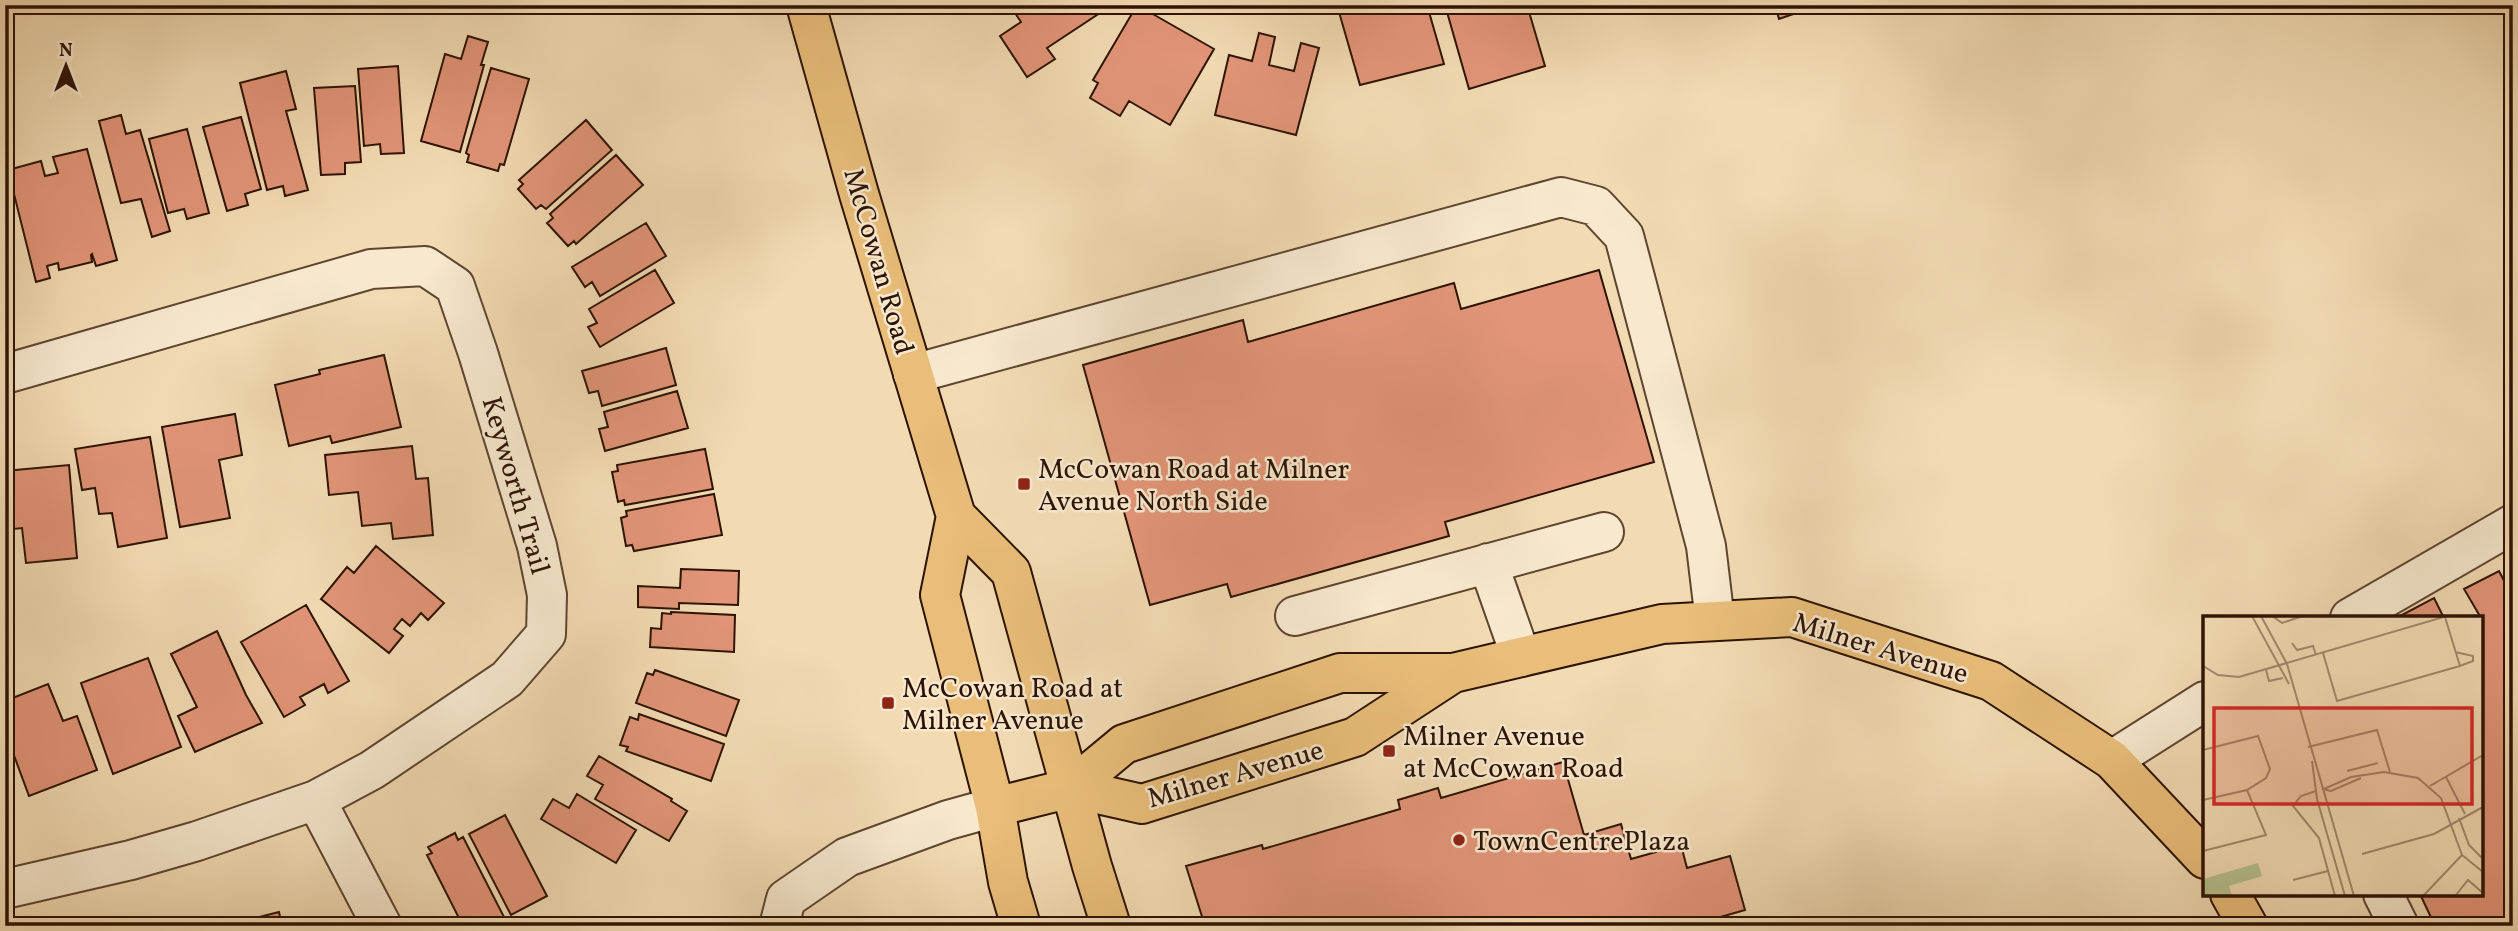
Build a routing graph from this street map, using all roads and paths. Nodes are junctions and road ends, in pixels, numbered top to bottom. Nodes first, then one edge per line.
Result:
1 (806, 5) edge
2 (5, 374) edge
3 (913, 374) junction
4 (956, 516) junction
5 (2513, 524) edge
6 (1604, 532) dead end
7 (1488, 563) junction
8 (1295, 615) dead end
9 (2353, 616) edge
10 (1715, 621) junction
11 (1521, 657) junction
12 (1453, 673) junction
13 (2203, 702) edge
14 (2112, 760) junction
15 (1072, 788) junction
16 (316, 800) junction
17 (995, 807) junction
18 (2203, 857) edge
19 (5, 889) edge
20 (2231, 896) edge
21 (2384, 896) edge
22 (382, 926) edge
23 (779, 926) edge
24 (1021, 926) edge
25 (1111, 926) edge
26 (2248, 926) edge
27 (2399, 926) edge

1 - 3 main road, McCowan Road
2 - 16 street, Keyworth Trail
3 - 4 main road, McCowan Road
3 - 10 street
4 - 15 main road, McCowan Road
4 - 17 main road, McCowan Road
5 - 9 street
6 - 7 street
7 - 8 street
7 - 11 street
10 - 11 main road, Milner Avenue
10 - 14 main road, Milner Avenue
11 - 12 main road, Milner Avenue
12 - 15 main road, Milner Avenue
12 - 15 main road, Milner Avenue
13 - 14 street
14 - 18 main road, Milner Avenue
15 - 17 main road
15 - 25 main road, McCowan Road
16 - 19 street, Keyworth Trail
16 - 22 street
17 - 23 street
17 - 24 main road, McCowan Road
20 - 26 main road
21 - 27 street

